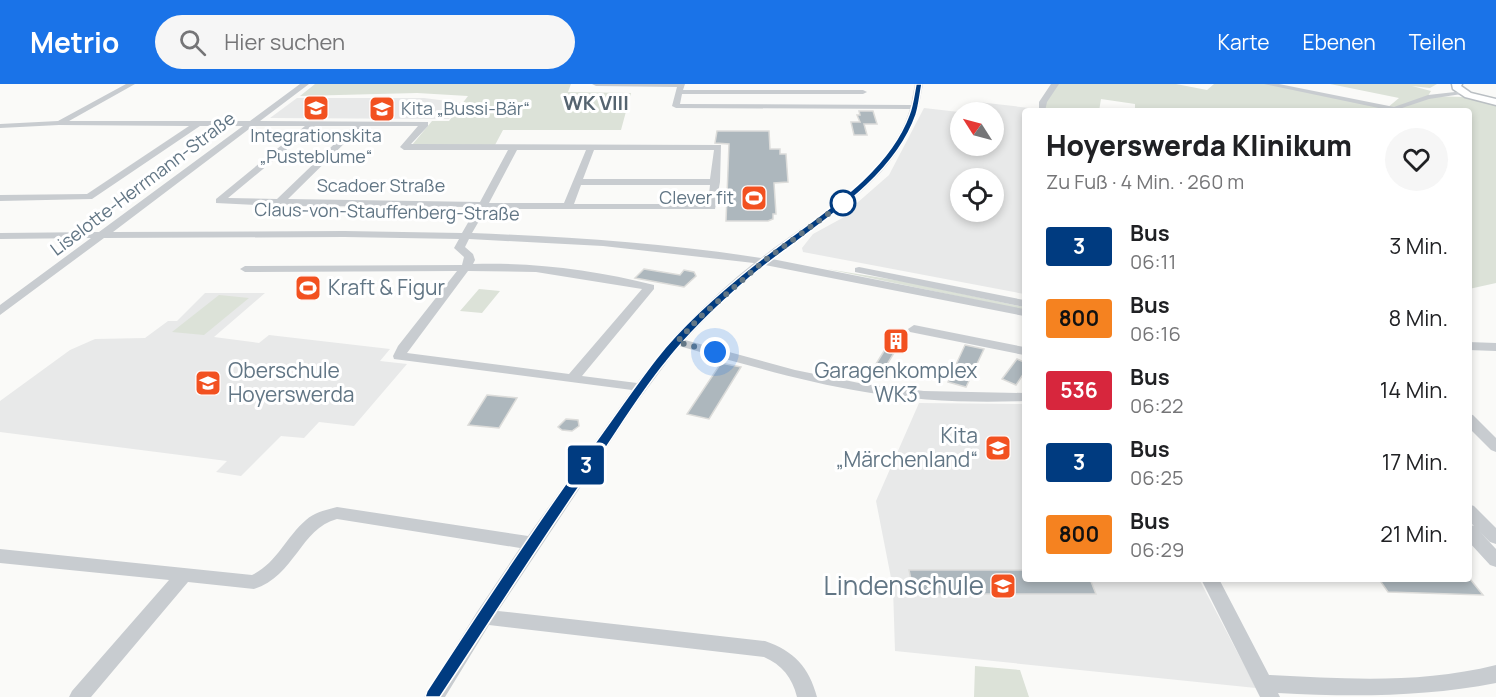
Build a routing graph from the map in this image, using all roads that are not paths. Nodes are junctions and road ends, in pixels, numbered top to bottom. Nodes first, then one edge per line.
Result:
1 (131, 84) edge
2 (306, 84) edge
3 (596, 84) edge
4 (919, 84) edge
5 (1055, 84) edge
6 (1268, 84) edge
7 (1457, 84) edge
8 (680, 87) edge
9 (861, 88) edge
10 (1464, 93) junction
11 (1428, 96) junction
12 (1496, 102) edge
13 (868, 106) junction
14 (915, 107) junction
15 (1042, 108) edge
16 (1389, 108) edge
17 (1397, 108) edge
18 (59, 123) junction
19 (199, 123) junction
20 (251, 124) junction
21 (313, 124) junction
22 (360, 124) junction
23 (0, 126) edge
24 (514, 147) junction
25 (591, 147) junction
26 (576, 182) junction
27 (715, 182) junction
28 (0, 198) edge
29 (278, 203) junction
30 (568, 206) junction
31 (483, 207) junction
32 (113, 227) junction
33 (0, 228) edge
34 (467, 233) junction
35 (0, 236) edge
36 (101, 236) junction
37 (768, 257) junction
38 (465, 268) junction
39 (245, 269) dead end
40 (1022, 304) edge
41 (0, 311) edge
42 (1022, 313) edge
43 (914, 329) dead end
44 (677, 342) junction
45 (1472, 346) edge
46 (1496, 347) edge
47 (1022, 351) edge
48 (573, 378) junction
49 (640, 387) junction
50 (1022, 397) edge
51 (1472, 422) edge
52 (1496, 447) edge
53 (1472, 514) edge
54 (1472, 534) edge
55 (1496, 538) edge
56 (531, 543) junction
57 (0, 556) edge
58 (1496, 560) edge
59 (185, 574) junction
60 (1212, 582) edge
61 (483, 617) junction
62 (1496, 675) edge
63 (1266, 690) edge
64 (78, 697) edge
65 (434, 697) edge
66 (807, 697) edge

1 - 18 street
2 - 20 street, Liselotte-Herrmann-Straße
3 - 8 street
4 - 14 street
5 - 15 street
6 - 16 street
7 - 10 main road
7 - 11 street
8 - 9 street
8 - 13 street
9 - 13 street
10 - 11 street
10 - 12 main road
11 - 17 street
13 - 14 street
14 - 37 street
18 - 19 street, Scadoer Straße
18 - 23 street, Scadoer Straße
19 - 20 street, Scadoer Straße
19 - 28 street
20 - 21 street, Scadoer Straße
20 - 32 street, Liselotte-Herrmann-Straße
21 - 22 street, Scadoer Straße
21 - 29 street, Scadoer Straße
22 - 24 street, Scadoer Straße
22 - 29 street, Scadoer Straße
24 - 25 street
24 - 31 street
25 - 26 street
25 - 27 street
26 - 27 street
26 - 30 street
27 - 30 street, Scadoer Straße
29 - 31 street, Scadoer Straße
30 - 31 street, Scadoer Straße
31 - 34 street
32 - 33 street, Claus-von-Stauffenberg-Straße
32 - 34 street, Claus-von-Stauffenberg-Straße
32 - 36 street, Liselotte-Herrmann-Straße
34 - 36 street, Claus-von-Stauffenberg-Straße
34 - 37 street, Claus-von-Stauffenberg-Straße
34 - 38 street
35 - 36 street, Claus-von-Stauffenberg-Straße
36 - 41 street, Liselotte-Herrmann-Straße
37 - 40 street
37 - 42 street
37 - 44 street
38 - 39 street
38 - 48 street
38 - 48 street
43 - 47 street
44 - 49 street
44 - 50 street
45 - 46 street
48 - 49 street
49 - 56 street
51 - 52 street
53 - 55 street
54 - 58 street
56 - 59 street
56 - 61 street
57 - 59 street
59 - 64 street
60 - 63 street
61 - 65 street
61 - 66 street
62 - 63 street

